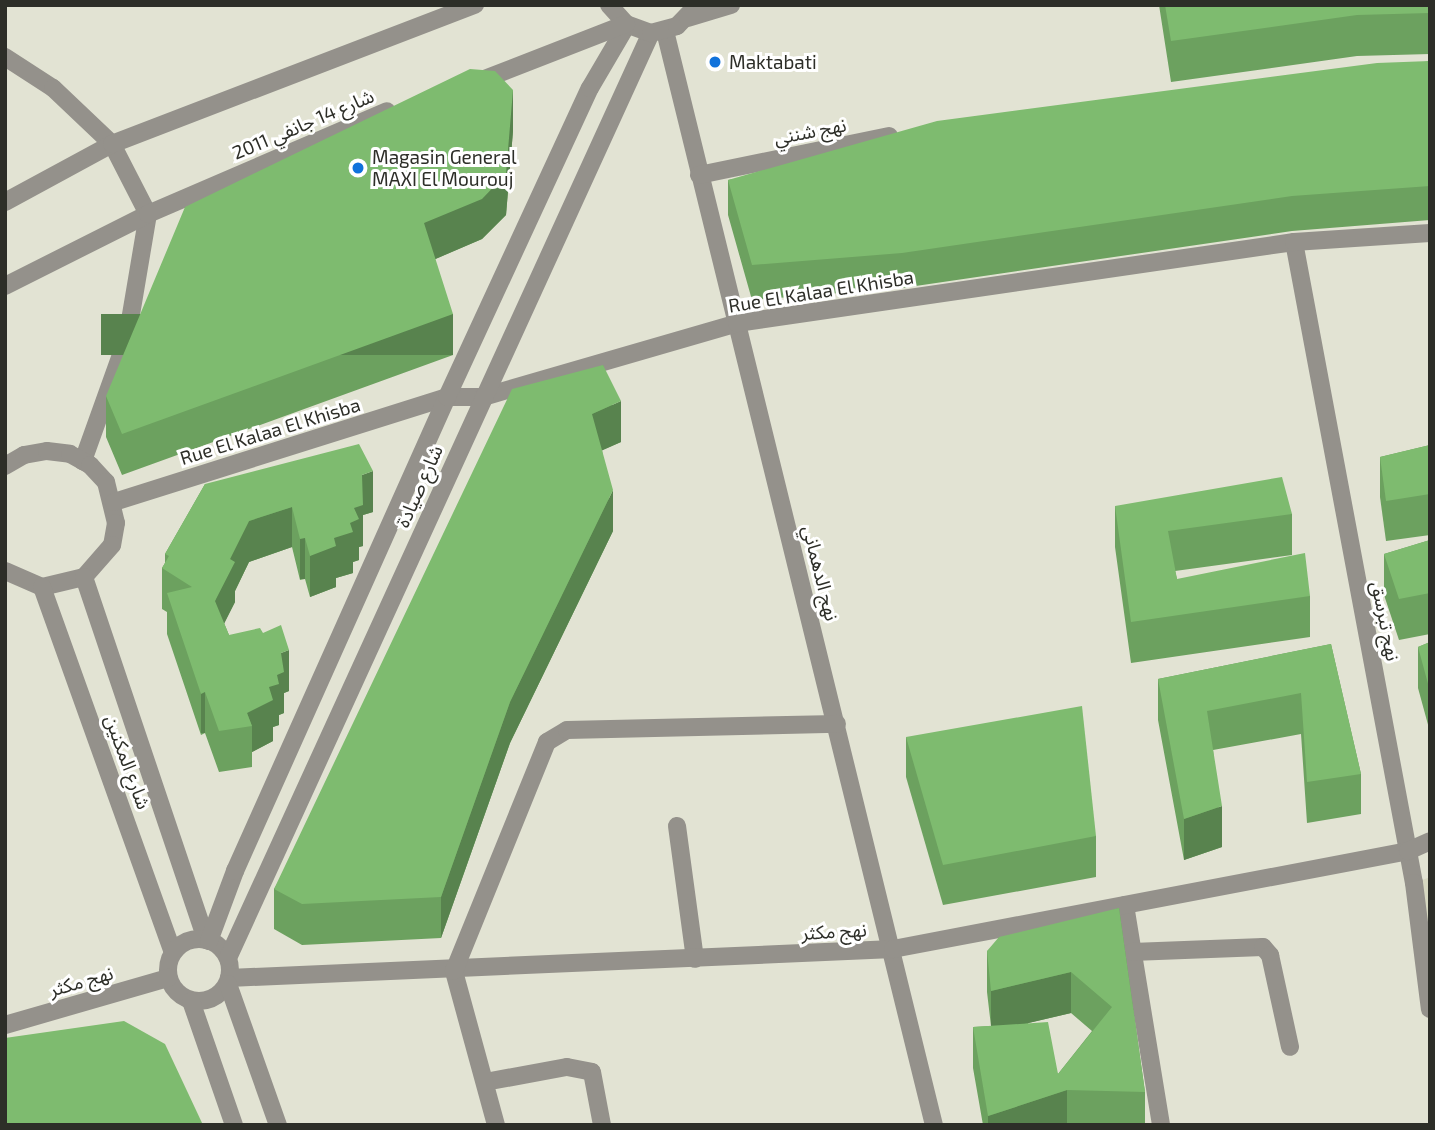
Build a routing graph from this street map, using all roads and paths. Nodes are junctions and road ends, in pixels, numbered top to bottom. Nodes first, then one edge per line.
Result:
1 (475, 5) edge
2 (609, 5) edge
3 (731, 5) edge
4 (692, 11) edge
5 (627, 25) junction
6 (658, 32) junction
7 (5, 57) edge
8 (455, 89) edge
9 (404, 105) edge
10 (910, 132) edge
11 (113, 145) junction
12 (699, 175) junction
13 (5, 202) edge
14 (148, 214) junction
15 (1430, 233) edge
16 (1294, 242) junction
17 (5, 286) edge
18 (737, 323) junction
19 (447, 397) junction
20 (483, 397) junction
21 (83, 461) junction
22 (5, 466) edge
23 (114, 502) junction
24 (5, 571) edge
25 (84, 577) junction
26 (42, 587) junction
27 (837, 724) junction
28 (677, 826) dead end
29 (1430, 841) edge
30 (1408, 851) junction
31 (1125, 905) junction
32 (208, 940) junction
33 (893, 949) junction
34 (173, 952) junction
35 (1132, 952) junction
36 (228, 958) junction
37 (695, 959) junction
38 (454, 971) junction
39 (168, 978) junction
40 (228, 981) junction
41 (191, 1001) junction
42 (1430, 1009) edge
43 (5, 1025) edge
44 (1290, 1047) dead end
45 (485, 1082) junction
46 (234, 1125) edge
47 (278, 1125) edge
48 (496, 1125) edge
49 (602, 1125) edge
50 (934, 1125) edge
51 (1161, 1125) edge

1 - 11 street
2 - 5 street
3 - 4 street
4 - 6 street
5 - 6 street
5 - 8 street
5 - 19 street, شارع صيادة
6 - 12 street, نهج الدهماني
6 - 20 street, شارع صيادة
7 - 11 street
9 - 14 street, شارع 14 جانفي 2011
10 - 12 street, نهج شنني
11 - 13 street
11 - 14 street
12 - 18 street, نهج الدهماني
14 - 17 street, شارع 14 جانفي 2011
14 - 21 street
15 - 16 street, Rue El Kalaa El Khisba
16 - 18 street, Rue El Kalaa El Khisba
16 - 30 street, نهج تبرسق
18 - 20 street, Rue El Kalaa El Khisba
18 - 27 street, نهج الدهماني
19 - 20 street, Rue El Kalaa El Khisba
19 - 23 street, Rue El Kalaa El Khisba
19 - 32 street, شارع صيادة
20 - 36 street, شارع صيادة
21 - 22 street
21 - 23 street
23 - 25 street
24 - 26 street
25 - 26 street
25 - 32 street, شارع المكنين
26 - 34 street, شارع المكنين
27 - 33 street, نهج الدهماني
27 - 38 street
28 - 37 street
29 - 30 street, نهج مكثر
30 - 31 street, نهج مكثر
30 - 42 street, نهج تبرسق
31 - 33 street, نهج مكثر
31 - 35 street
32 - 34 street
32 - 36 street
33 - 37 street, نهج مكثر
33 - 50 street, نهج الدهماني
34 - 39 street
35 - 44 street
35 - 51 street
36 - 40 street
37 - 38 street, نهج مكثر
38 - 40 street, نهج مكثر
38 - 45 street
39 - 41 street
39 - 43 street, نهج مكثر
40 - 41 street
40 - 47 street
41 - 46 street
45 - 48 street
45 - 49 street

